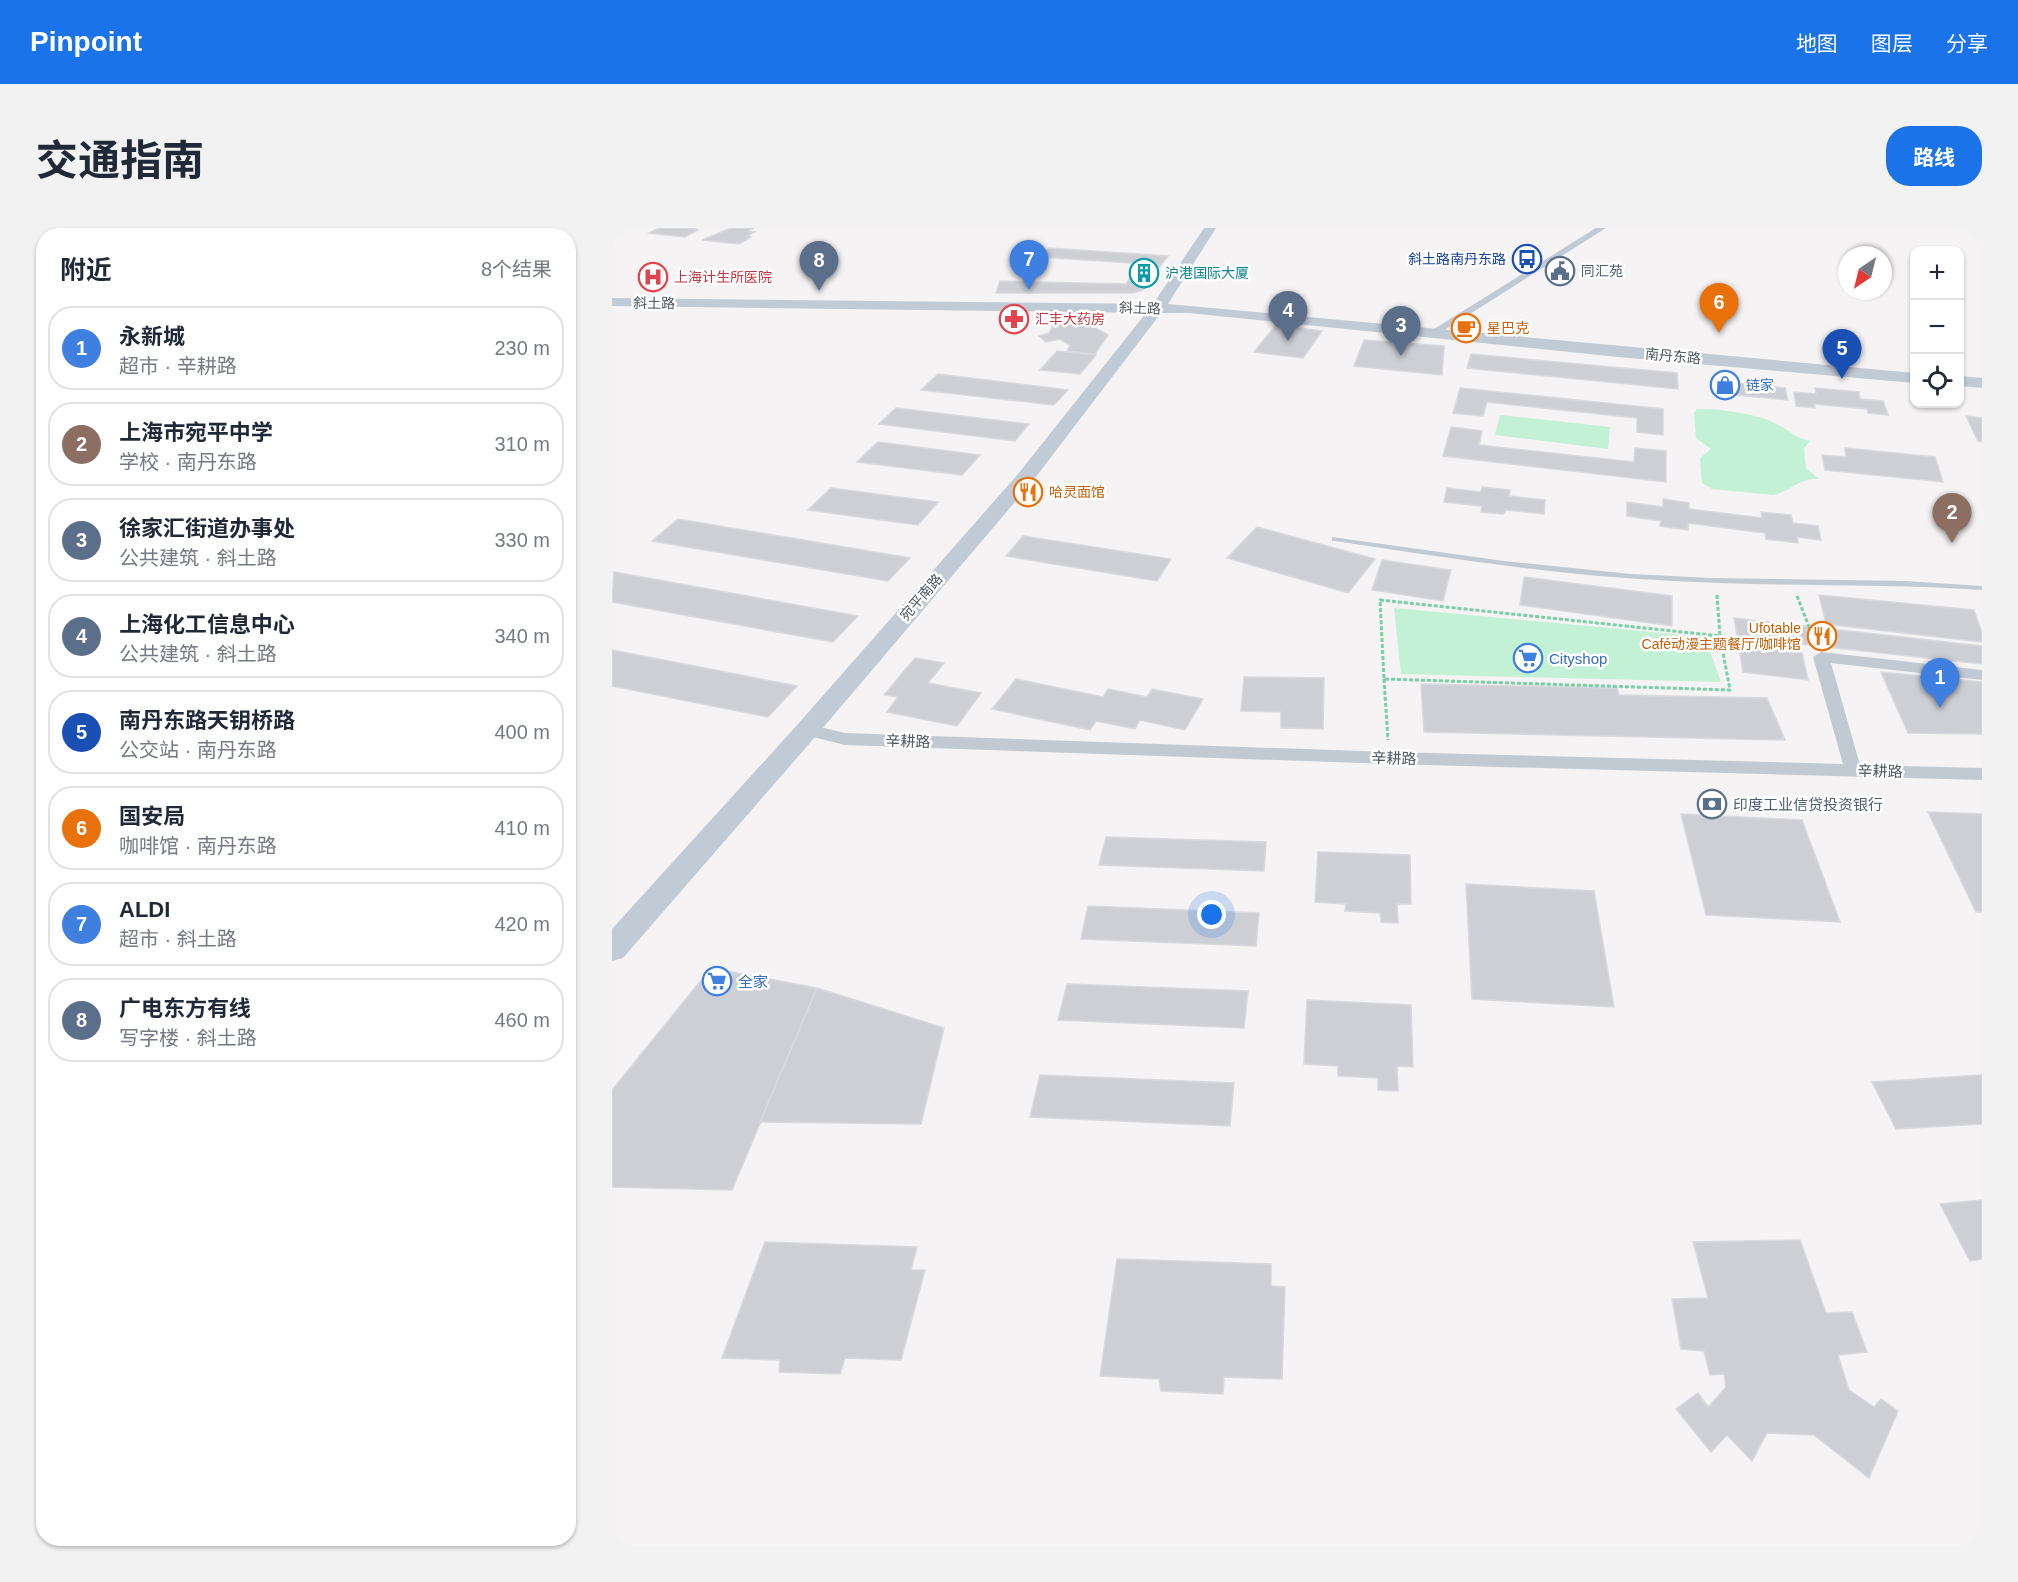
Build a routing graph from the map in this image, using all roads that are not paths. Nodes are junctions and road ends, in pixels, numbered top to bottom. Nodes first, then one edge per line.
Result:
1 (1210, 228) edge
2 (1602, 228) edge
3 (612, 302) edge
4 (1158, 308) junction
5 (1431, 334) junction
6 (1910, 378) edge
7 (1964, 381) edge
8 (1982, 383) edge
9 (1335, 539) dead end
10 (1982, 588) edge
11 (1982, 675) edge
12 (807, 730) junction
13 (1853, 770) junction
14 (1982, 774) edge
15 (612, 949) edge

1 - 4 main road, 宛平南路
2 - 5 street
3 - 4 main road, 斜土路
4 - 5 main road, 斜土路
4 - 12 main road, 宛平南路
5 - 6 main road, 南丹东路
7 - 8 main road
9 - 10 lane
11 - 13 street
12 - 13 street, 辛耕路
12 - 15 main road, 宛平南路
13 - 14 street, 辛耕路

